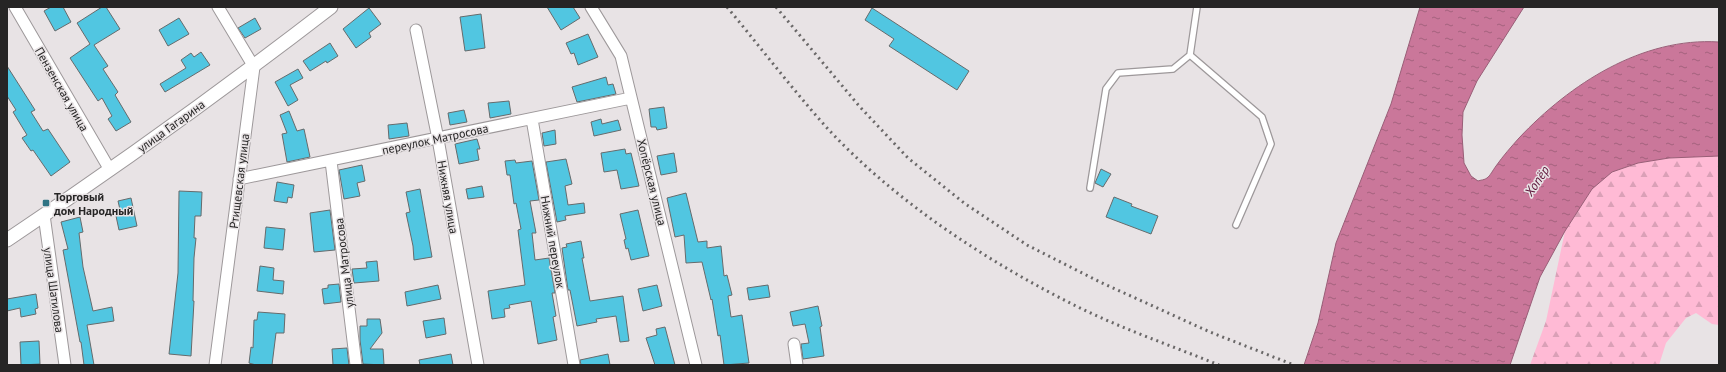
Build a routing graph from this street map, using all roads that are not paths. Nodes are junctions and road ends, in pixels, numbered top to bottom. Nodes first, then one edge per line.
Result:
1 (15, 7) edge
2 (218, 7) edge
3 (331, 7) edge
4 (591, 7) edge
5 (1197, 7) edge
6 (416, 30) dead end
7 (1190, 55) junction
8 (254, 67) junction
9 (632, 98) junction
10 (532, 119) junction
11 (438, 139) junction
12 (331, 161) junction
13 (110, 170) junction
14 (239, 179) junction
15 (1090, 188) dead end
16 (44, 215) junction
17 (1236, 225) dead end
18 (7, 240) edge
19 (794, 344) dead end
20 (65, 365) edge
21 (215, 365) edge
22 (356, 365) edge
23 (478, 365) edge
24 (574, 365) edge
25 (696, 365) edge
26 (797, 365) edge

1 - 13 street, Пензенская улица
2 - 8 street
3 - 8 street, улица Гагарина
4 - 9 street, Хопёрская улица
5 - 7 lane
6 - 11 street, Нижняя улица
7 - 15 lane
7 - 17 lane
8 - 13 street, улица Гагарина
8 - 14 street, Ртищевская улица
9 - 10 street, переулок Матросова
9 - 25 street, Хопёрская улица
10 - 11 street, переулок Матросова
10 - 24 street, Нижний переулок
11 - 12 street, переулок Матросова
11 - 23 street, Нижняя улица
12 - 14 street, переулок Матросова
12 - 22 street, улица Матросова
13 - 16 street, улица Гагарина
14 - 21 street, Ртищевская улица
16 - 18 street, улица Гагарина
16 - 20 street, улица Шатилова
19 - 26 street

